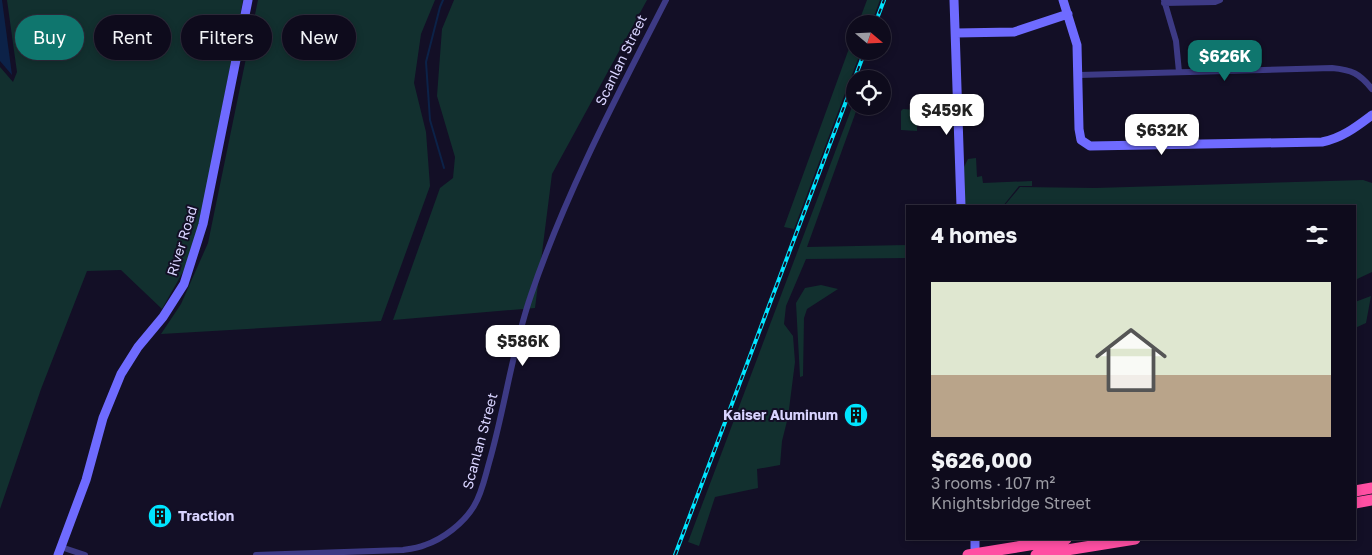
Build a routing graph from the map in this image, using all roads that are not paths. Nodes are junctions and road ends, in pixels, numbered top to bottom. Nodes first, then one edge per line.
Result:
1 (248, 0) edge
2 (666, 0) edge
3 (954, 0) edge
4 (1063, 0) edge
5 (1220, 0) edge
6 (1164, 1) edge
7 (1068, 14) junction
8 (956, 33) junction
9 (1179, 72) junction
10 (1079, 75) junction
11 (1372, 89) edge
12 (1372, 115) edge
13 (961, 205) edge
14 (1372, 488) edge
15 (1356, 491) edge
16 (1372, 500) edge
17 (1356, 502) edge
18 (974, 540) edge
19 (1060, 540) edge
20 (1129, 540) edge
21 (60, 551) edge
22 (85, 555) edge
23 (256, 555) edge
24 (973, 555) edge
25 (1036, 555) edge

1 - 21 street, River Road
2 - 23 street, Scanlan Street
3 - 8 street
4 - 7 street
5 - 6 street
6 - 9 street
7 - 8 street
7 - 10 street
8 - 13 street
9 - 10 street
9 - 11 street
10 - 12 street
14 - 15 highway
16 - 17 highway
18 - 24 street
19 - 24 highway
20 - 25 highway
21 - 22 street

